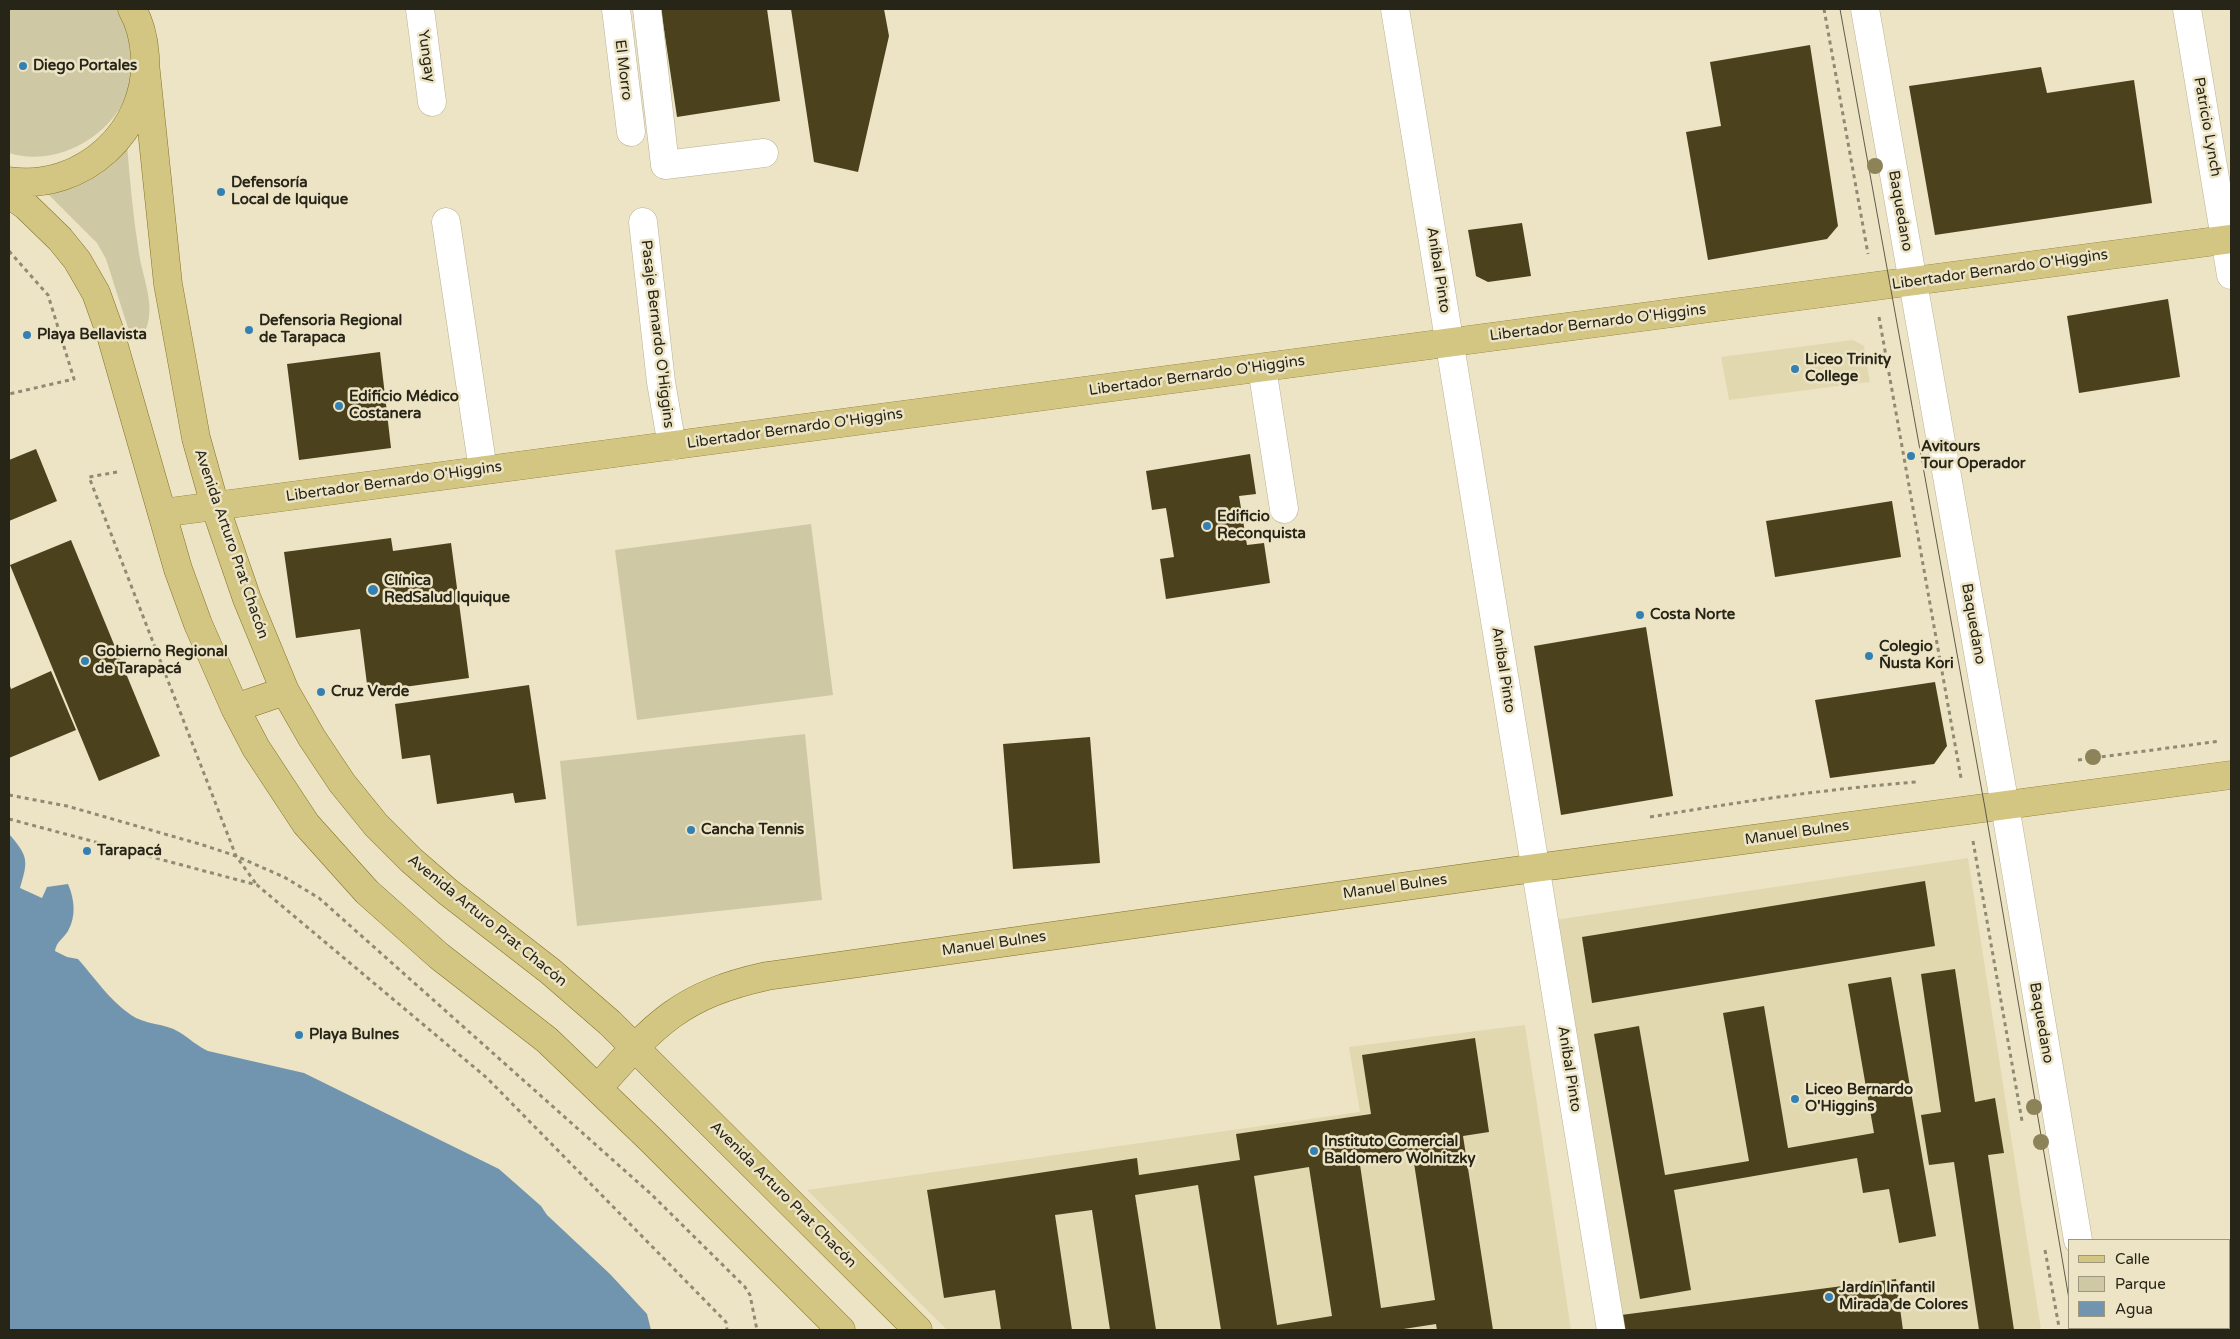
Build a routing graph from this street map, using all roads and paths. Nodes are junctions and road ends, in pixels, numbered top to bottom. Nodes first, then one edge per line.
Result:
1 (420, 9) edge
2 (616, 9) edge
3 (647, 9) edge
4 (1395, 9) edge
5 (1824, 9) edge
6 (1865, 9) edge
7 (2187, 9) edge
8 (139, 15) edge
9 (145, 63) junction
10 (432, 102) dead end
11 (631, 132) dead end
12 (764, 152) dead end
13 (9, 181) edge
14 (9, 194) edge
15 (446, 222) dead end
16 (643, 222) dead end
17 (2228, 239) edge
18 (9, 251) edge
19 (2231, 275) edge
20 (1913, 281) junction
21 (1874, 286) junction
22 (1450, 342) junction
23 (1262, 368) junction
24 (9, 394) edge
25 (672, 446) junction
26 (149, 467) junction
27 (483, 470) junction
28 (215, 506) junction
29 (1284, 509) dead end
30 (162, 513) junction
31 (285, 691) junction
32 (235, 708) junction
33 (2231, 775) edge
34 (9, 795) edge
35 (2005, 806) junction
36 (1968, 811) junction
37 (9, 819) edge
38 (236, 856) junction
39 (1535, 868) junction
40 (258, 885) junction
41 (635, 1047) junction
42 (598, 1088) junction
43 (2023, 1124) dead end
44 (2078, 1239) edge
45 (2044, 1242) dead end
46 (727, 1330) edge
47 (756, 1330) edge
48 (842, 1330) edge
49 (918, 1330) edge
50 (1611, 1330) edge
51 (2059, 1330) edge

1 - 10 street, Yungay
2 - 11 street, El Morro
3 - 12 street
4 - 22 street, Aníbal Pinto
5 - 21 path
6 - 20 street, Baquedano
7 - 17 street, Patricio Lynch
8 - 9 main road
9 - 13 main road
9 - 28 main road, Avenida Arturo Prat Chacón
14 - 26 main road
15 - 27 street
16 - 25 street, Pasaje Bernardo O'Higgins
17 - 19 street, Patricio Lynch
17 - 20 main road, Libertador Bernardo O'Higgins
18 - 24 path
20 - 21 main road, Libertador Bernardo O'Higgins
20 - 35 street, Baquedano
21 - 22 main road, Libertador Bernardo O'Higgins
21 - 36 path
22 - 23 main road, Libertador Bernardo O'Higgins
22 - 39 street, Aníbal Pinto
23 - 25 main road, Libertador Bernardo O'Higgins
23 - 29 street
25 - 27 main road, Libertador Bernardo O'Higgins
26 - 30 main road
26 - 38 path
27 - 28 main road, Libertador Bernardo O'Higgins
28 - 30 main road, Libertador Bernardo O'Higgins
28 - 31 main road, Avenida Arturo Prat Chacón
30 - 32 main road
31 - 32 main road
31 - 41 main road, Avenida Arturo Prat Chacón
32 - 42 main road
33 - 35 main road, Manuel Bulnes
34 - 38 path
35 - 36 main road, Manuel Bulnes
35 - 44 street, Baquedano
36 - 39 main road, Manuel Bulnes
36 - 43 path
37 - 40 path
38 - 40 path
38 - 47 path
39 - 41 main road, Manuel Bulnes
39 - 50 street, Aníbal Pinto
40 - 46 path
41 - 42 main road, Manuel Bulnes
41 - 49 main road, Avenida Arturo Prat Chacón
42 - 48 main road
45 - 51 path

